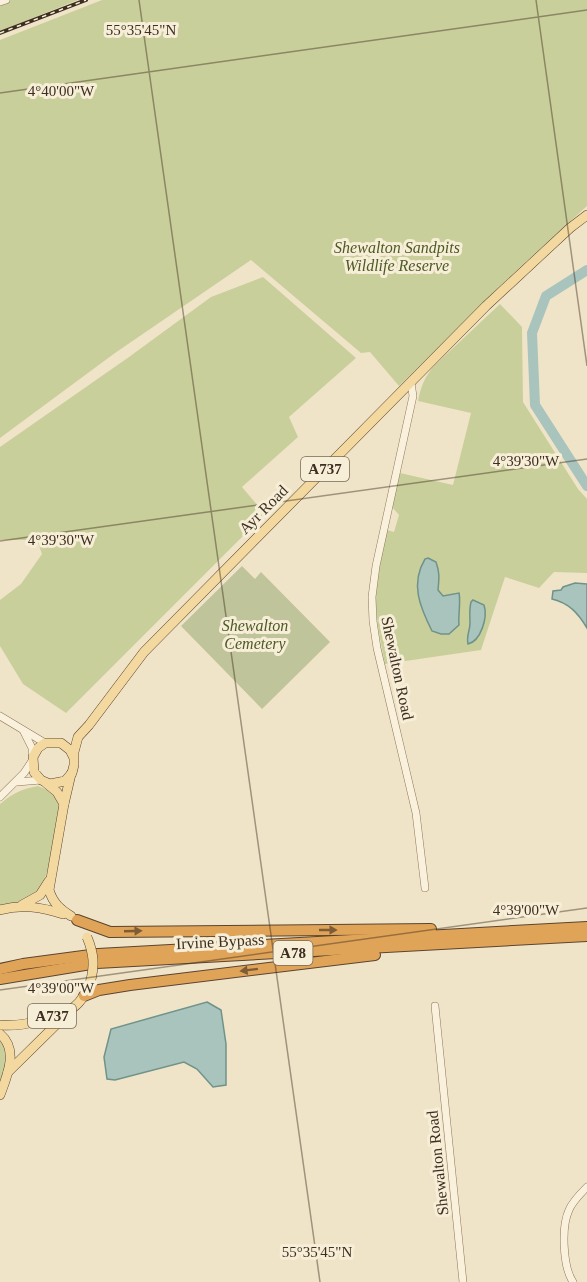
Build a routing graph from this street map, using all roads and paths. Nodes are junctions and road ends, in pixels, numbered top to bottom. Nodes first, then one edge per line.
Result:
1 (6, 0) edge
2 (0, 2) edge
3 (587, 215) edge
4 (411, 382) junction
5 (0, 716) edge
6 (21, 728) junction
7 (78, 737) junction
8 (49, 743) junction
9 (74, 758) junction
10 (33, 759) junction
11 (72, 773) junction
12 (42, 781) junction
13 (17, 782) junction
14 (0, 797) edge
15 (64, 804) junction
16 (50, 879) junction
17 (426, 888) dead end
18 (20, 906) junction
19 (0, 910) edge
20 (74, 918) junction
21 (587, 927) edge
22 (533, 930) junction
23 (587, 936) edge
24 (473, 943) junction
25 (0, 969) edge
26 (0, 979) edge
27 (84, 996) junction
28 (435, 1006) dead end
29 (74, 1007) junction
30 (0, 1025) edge
31 (0, 1034) edge
32 (9, 1072) junction
33 (0, 1095) edge
34 (587, 1187) edge
35 (569, 1281) edge
36 (463, 1282) edge

1 - 2 street
3 - 4 main road, Ayr Road / A737
4 - 7 main road, Ayr Road / A737
4 - 17 street, Shewalton Road
5 - 6 street
6 - 8 street
6 - 10 street
7 - 8 main road
7 - 9 main road, Ayr Road / A737
8 - 9 main road
8 - 10 main road
9 - 11 main road, A737
10 - 12 main road
10 - 13 street
11 - 12 main road
11 - 15 main road, A737
12 - 13 street
12 - 15 main road
13 - 14 street
15 - 16 main road, A737
16 - 18 main road, A737
16 - 20 main road, A737
18 - 19 main road, A737
18 - 20 main road, A737
20 -> 22 highway
20 - 27 main road, A737, bridge
21 - 22 highway, Irvine Bypass / A78
22 - 25 highway, Irvine Bypass / A78
23 - 24 highway, Irvine Bypass / A78
24 - 26 highway, Irvine Bypass / A78
24 -> 27 highway
27 - 29 main road, A737
28 - 36 street, Shewalton Road
29 - 30 main road, A737
29 - 32 main road
31 - 32 main road
32 - 33 main road
34 - 35 street

